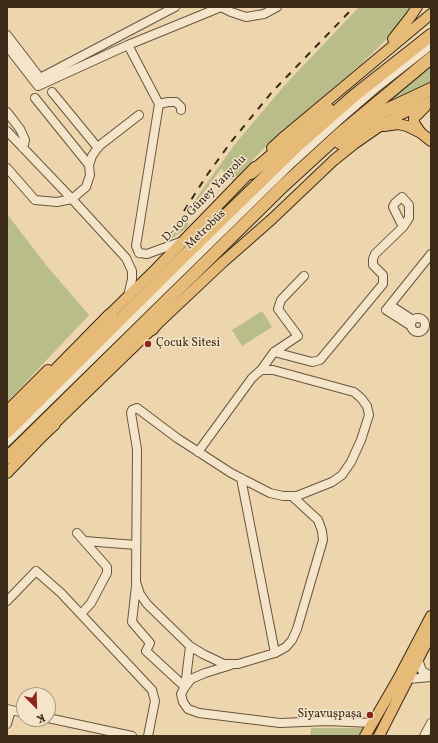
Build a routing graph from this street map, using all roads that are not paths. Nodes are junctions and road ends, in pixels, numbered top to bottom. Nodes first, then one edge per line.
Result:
1 (176, 7) edge
2 (221, 7) edge
3 (277, 7) edge
4 (417, 7) edge
5 (431, 14) edge
6 (7, 35) edge
7 (431, 35) edge
8 (128, 45) junction
9 (7, 46) edge
10 (431, 46) edge
11 (431, 58) edge
12 (367, 69) junction
13 (382, 73) junction
14 (431, 89) edge
15 (52, 92) dead end
16 (36, 98) dead end
17 (431, 102) edge
18 (159, 104) junction
19 (182, 110) dead end
20 (7, 112) edge
21 (140, 115) dead end
22 (377, 128) junction
23 (7, 131) edge
24 (421, 133) junction
25 (431, 141) edge
26 (23, 148) junction
27 (98, 148) junction
28 (89, 165) junction
29 (7, 168) edge
30 (251, 173) junction
31 (283, 186) junction
32 (72, 199) junction
33 (252, 215) junction
34 (403, 227) dead end
35 (183, 240) junction
36 (139, 253) junction
37 (431, 254) edge
38 (129, 264) junction
39 (304, 276) dead end
40 (128, 296) junction
41 (110, 315) junction
42 (412, 323) dead end
43 (152, 329) junction
44 (274, 352) junction
45 (261, 370) junction
46 (7, 411) edge
47 (7, 420) edge
48 (54, 424) junction
49 (7, 432) edge
50 (7, 442) edge
51 (198, 452) junction
52 (7, 458) edge
53 (7, 467) edge
54 (7, 473) edge
55 (241, 478) junction
56 (292, 496) junction
57 (77, 533) dead end
58 (85, 541) junction
59 (136, 545) junction
60 (136, 582) junction
61 (7, 601) edge
62 (80, 614) junction
63 (431, 616) edge
64 (431, 634) edge
65 (190, 646) junction
66 (275, 653) junction
67 (418, 659) junction
68 (238, 664) junction
69 (431, 676) edge
70 (403, 679) junction
71 (185, 687) junction
72 (9, 710) edge
73 (56, 720) edge
74 (372, 723) junction
75 (431, 723) edge
76 (7, 724) edge
77 (118, 735) edge
78 (132, 736) edge
79 (148, 736) edge
80 (365, 736) edge
81 (378, 736) edge
82 (424, 736) edge

1 - 6 street
2 - 3 street
2 - 8 street
4 - 12 main road
5 - 12 main road, D-100 Güney Yanyolu
7 - 13 highway
8 - 9 street
8 - 18 street
10 - 50 street, Metrobüs
11 - 31 highway
12 - 30 main road, D-100 Güney Yanyolu
13 - 30 highway
13 - 49 highway
14 - 31 highway
15 - 27 street
16 - 28 street
17 - 22 main road
17 - 24 main road
18 - 19 street
18 - 36 street
20 - 26 street
21 - 27 street
22 - 24 main road
22 - 43 main road
23 - 26 street
24 - 25 main road
26 - 32 street
27 - 28 street
28 - 32 street
29 - 32 street
30 - 35 main road, D-100 Güney Yanyolu
31 - 33 highway
32 - 38 street
33 - 43 highway
33 - 52 highway
34 - 44 street
35 - 36 street
35 - 40 main road, D-100 Güney Yanyolu
36 - 38 street
37 - 42 street
38 - 40 street
39 - 44 street
40 - 41 main road, D-100 Güney Yanyolu
41 - 46 main road, D-100 Güney Yanyolu
41 - 47 highway
43 - 48 main road
44 - 45 street
45 - 51 street
45 - 56 street
48 - 53 highway
48 - 54 main road
51 - 55 street
51 - 59 street
55 - 56 street
55 - 66 street
56 - 66 street
57 - 58 street
58 - 59 street
58 - 62 street
59 - 60 street
60 - 65 street
60 - 71 street
61 - 62 street
62 - 79 street
63 - 70 main road
64 - 67 main road
65 - 68 street
65 - 71 street
66 - 68 street
67 - 69 street
67 - 70 main road
68 - 71 street
69 - 70 street
70 - 74 main road
70 - 81 main road
71 - 74 street
72 - 76 street
73 - 77 street
74 - 80 main road
75 - 82 street
77 - 78 street

